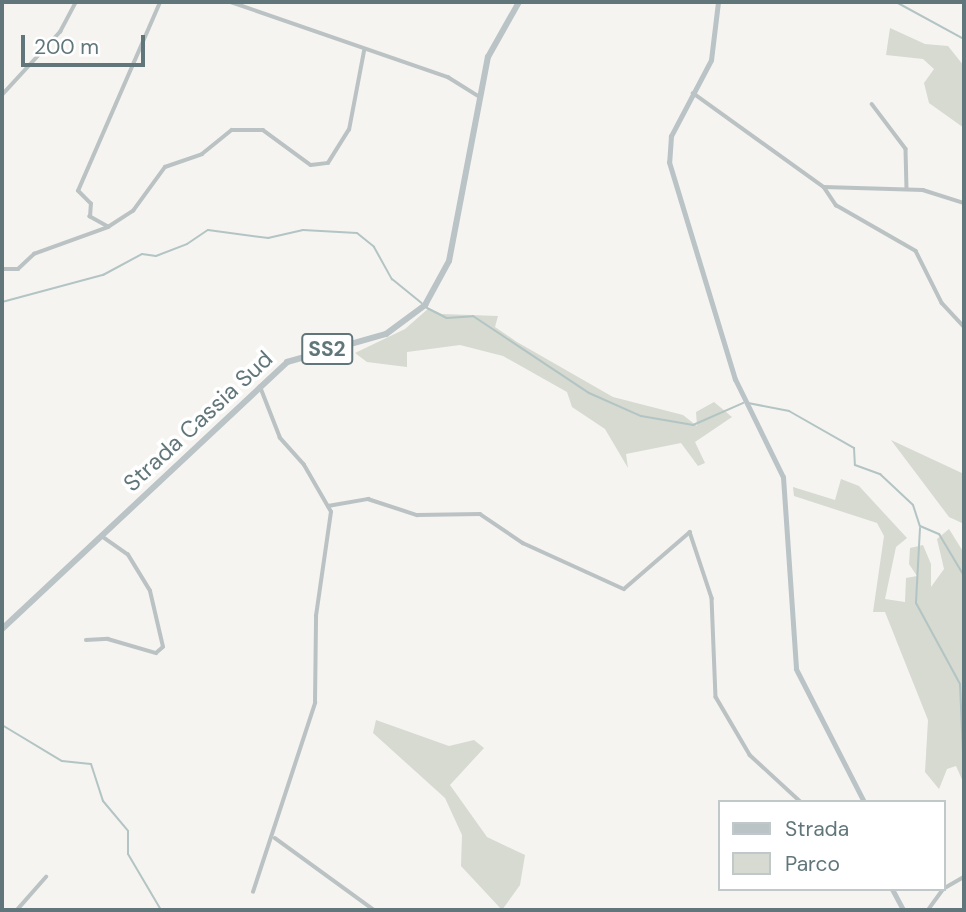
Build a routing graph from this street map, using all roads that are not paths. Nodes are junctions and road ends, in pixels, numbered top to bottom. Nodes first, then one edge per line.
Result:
1 (76, 2) edge
2 (160, 2) edge
3 (231, 2) edge
4 (519, 2) edge
5 (718, 2) edge
6 (364, 51) junction
7 (694, 93) junction
8 (2, 94) edge
9 (480, 97) junction
10 (872, 104) dead end
11 (824, 187) junction
12 (907, 189) junction
13 (964, 203) edge
14 (108, 227) junction
15 (2, 269) edge
16 (964, 327) edge
17 (259, 385) junction
18 (328, 506) junction
19 (100, 535) junction
20 (3, 626) edge
21 (86, 640) dead end
22 (799, 800) edge
23 (863, 800) edge
24 (274, 836) junction
25 (46, 877) dead end
26 (964, 877) edge
27 (945, 888) edge
28 (893, 891) edge
29 (942, 891) edge
30 (253, 892) dead end
31 (17, 910) edge
32 (374, 910) edge
33 (903, 910) edge
34 (928, 910) edge

1 - 8 street
2 - 14 street
3 - 6 street
4 - 9 main road, Strada Cassia Sud / SS2
5 - 7 main road
6 - 9 street
6 - 14 street
7 - 11 street
7 - 23 main road
9 - 17 main road, Strada Cassia Sud / SS2
10 - 12 street
11 - 12 street
11 - 16 street
12 - 13 street
14 - 15 street
17 - 18 street
17 - 19 main road, Strada Cassia Sud / SS2
18 - 22 street
18 - 24 street
19 - 20 main road, Strada Cassia Sud / SS2
19 - 21 street
24 - 30 street
24 - 32 street
25 - 31 street
26 - 27 street
28 - 33 main road
29 - 34 street

